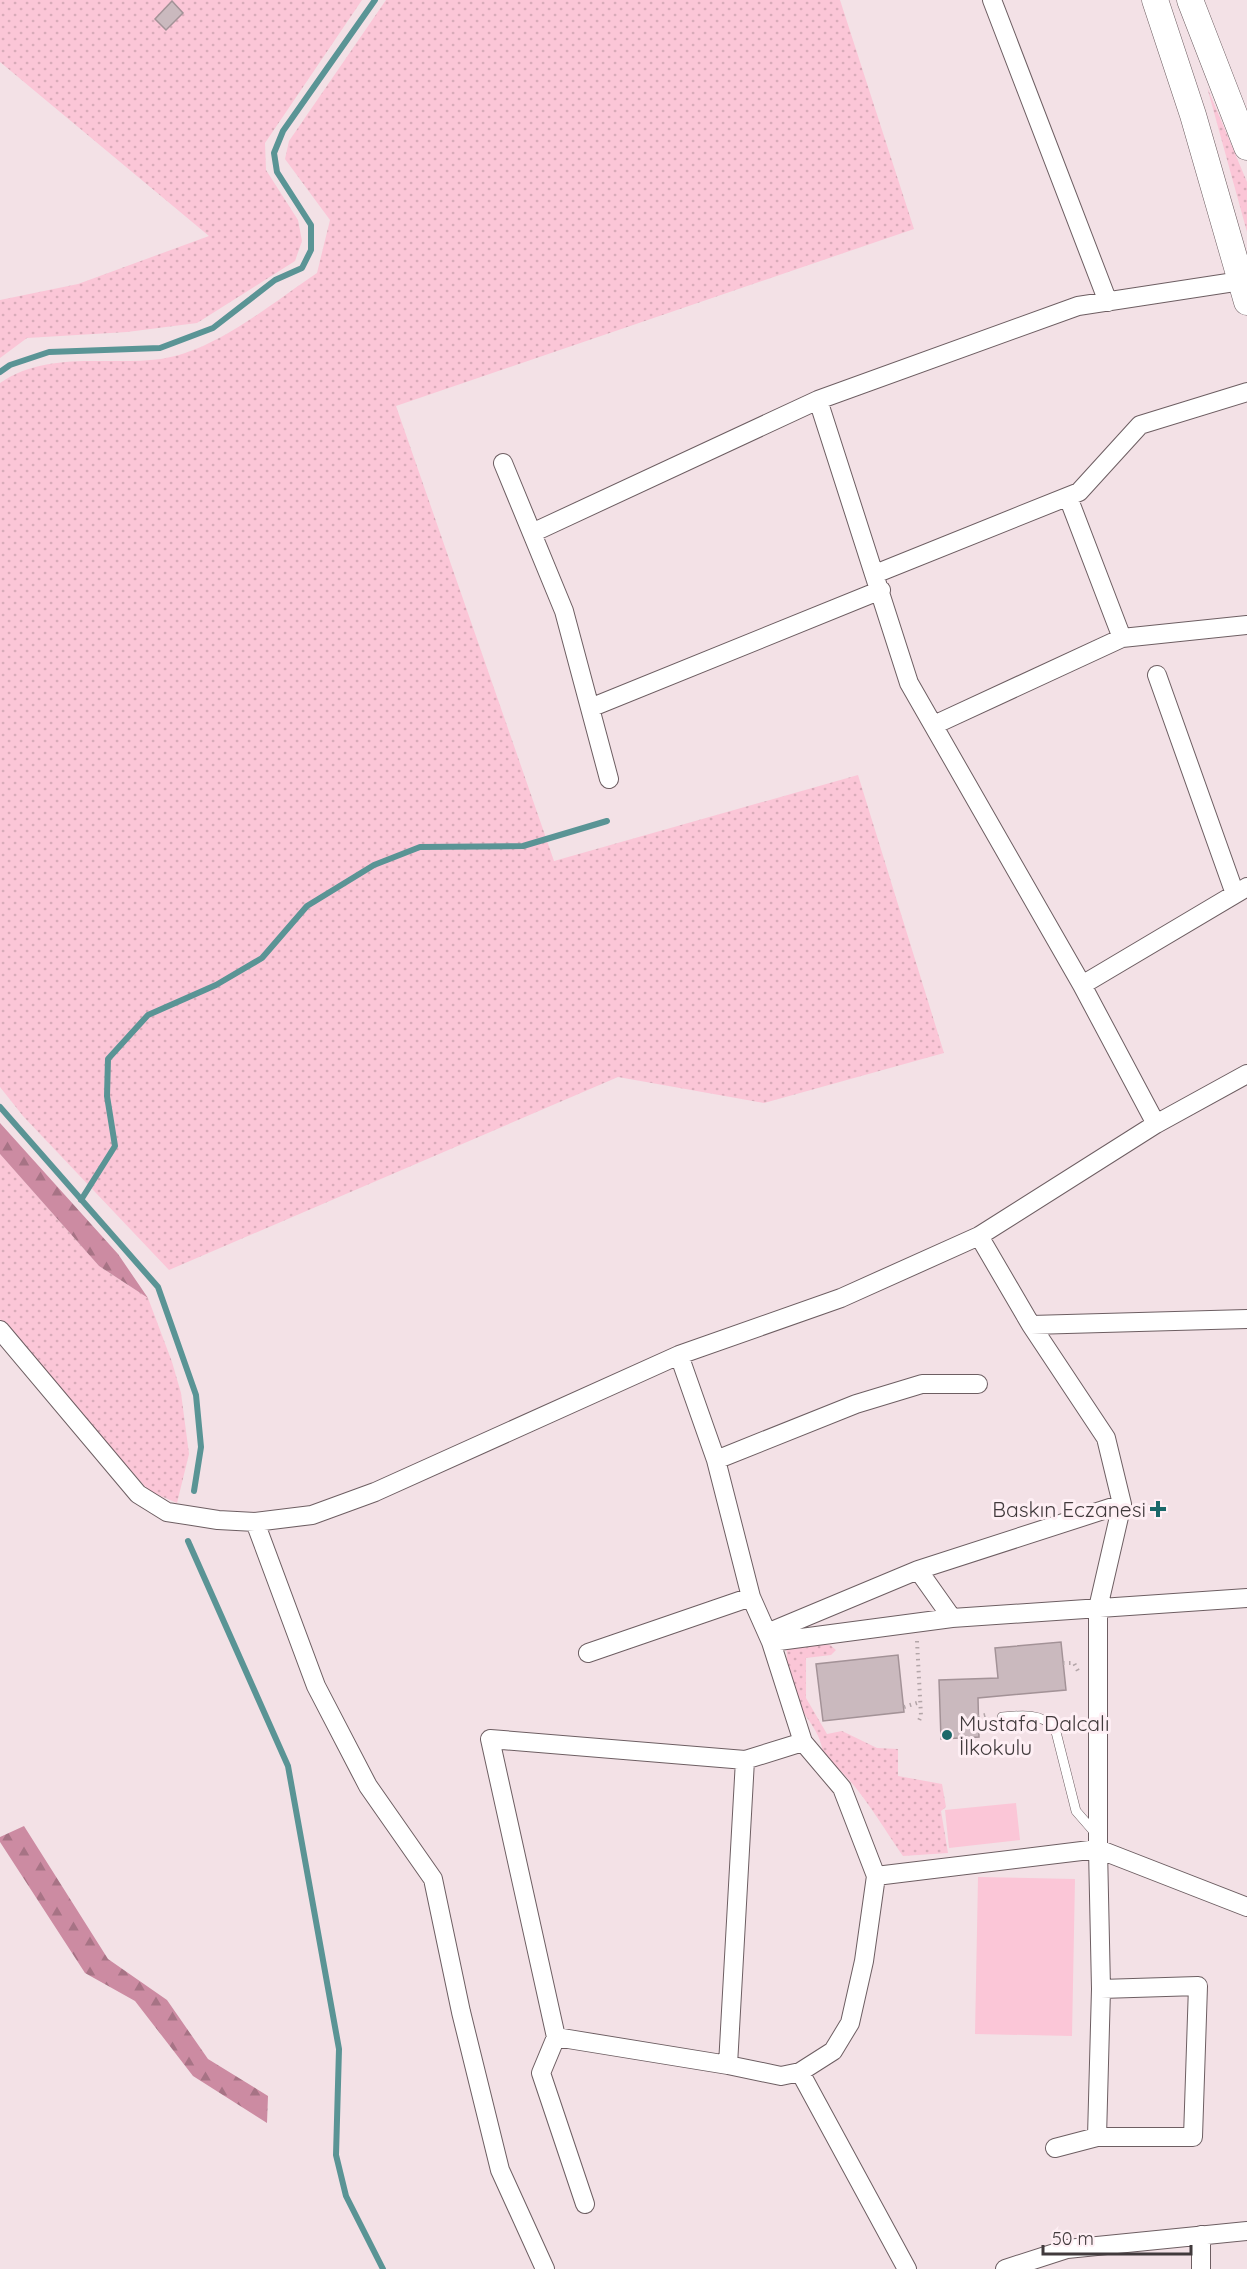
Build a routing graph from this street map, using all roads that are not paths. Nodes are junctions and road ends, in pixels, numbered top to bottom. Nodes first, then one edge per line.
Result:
1 (992, 0) edge
2 (1155, 0) edge
3 (1190, 0) edge
4 (1247, 147) edge
5 (1244, 292) edge
6 (1108, 302) junction
7 (1247, 392) edge
8 (818, 400) junction
9 (504, 463) dead end
10 (1068, 497) junction
11 (532, 533) junction
12 (878, 582) junction
13 (1247, 625) edge
14 (1122, 638) junction
15 (1157, 675) dead end
16 (590, 708) junction
17 (934, 725) junction
18 (609, 779) dead end
19 (1241, 890) edge
20 (1082, 985) junction
21 (1247, 1074) edge
22 (1156, 1124) junction
23 (979, 1236) junction
24 (1247, 1319) edge
25 (1031, 1325) junction
26 (0, 1330) edge
27 (679, 1355) junction
28 (978, 1384) dead end
29 (716, 1460) junction
30 (1122, 1504) junction
31 (255, 1522) junction
32 (918, 1570) junction
33 (751, 1598) junction
34 (1247, 1598) edge
35 (1098, 1608) junction
36 (952, 1618) junction
37 (769, 1638) junction
38 (588, 1653) dead end
39 (1002, 1717) dead end
40 (803, 1742) junction
41 (745, 1760) junction
42 (1098, 1842) junction
43 (876, 1876) junction
44 (1247, 1907) edge
45 (1101, 1989) junction
46 (556, 2037) junction
47 (728, 2065) junction
48 (801, 2073) junction
49 (1097, 2137) junction
50 (1055, 2148) dead end
51 (585, 2204) dead end
52 (1247, 2231) edge
53 (1201, 2235) junction
54 (545, 2269) edge
55 (907, 2269) edge
56 (1005, 2269) edge
57 (1201, 2269) edge

1 - 6 street
2 - 5 main road
3 - 4 main road
5 - 6 street
6 - 8 street
7 - 10 street
8 - 11 street
8 - 12 street
9 - 11 street
10 - 12 street
10 - 14 street
11 - 16 street
12 - 16 street
12 - 17 street
13 - 14 street
14 - 17 street
15 - 19 street
16 - 18 street
17 - 20 street
19 - 20 street
20 - 22 street
21 - 22 street
22 - 23 street
23 - 25 street
23 - 27 street
24 - 25 street
25 - 30 street
26 - 31 street
27 - 29 street
27 - 31 street
28 - 29 street
29 - 33 street
30 - 32 street
30 - 35 street
31 - 54 street
32 - 36 street
32 - 37 street
33 - 37 street
33 - 38 street
34 - 35 street
35 - 36 street
35 - 42 street
36 - 37 street
37 - 40 street
39 - 42 lane
40 - 41 street
40 - 43 street
41 - 46 street
41 - 47 street
42 - 43 street
42 - 44 street
42 - 45 street
43 - 48 street
45 - 49 street
45 - 49 street
46 - 47 street
46 - 51 street
47 - 48 street
48 - 55 street
49 - 50 street
52 - 53 street
53 - 56 street
53 - 57 street

